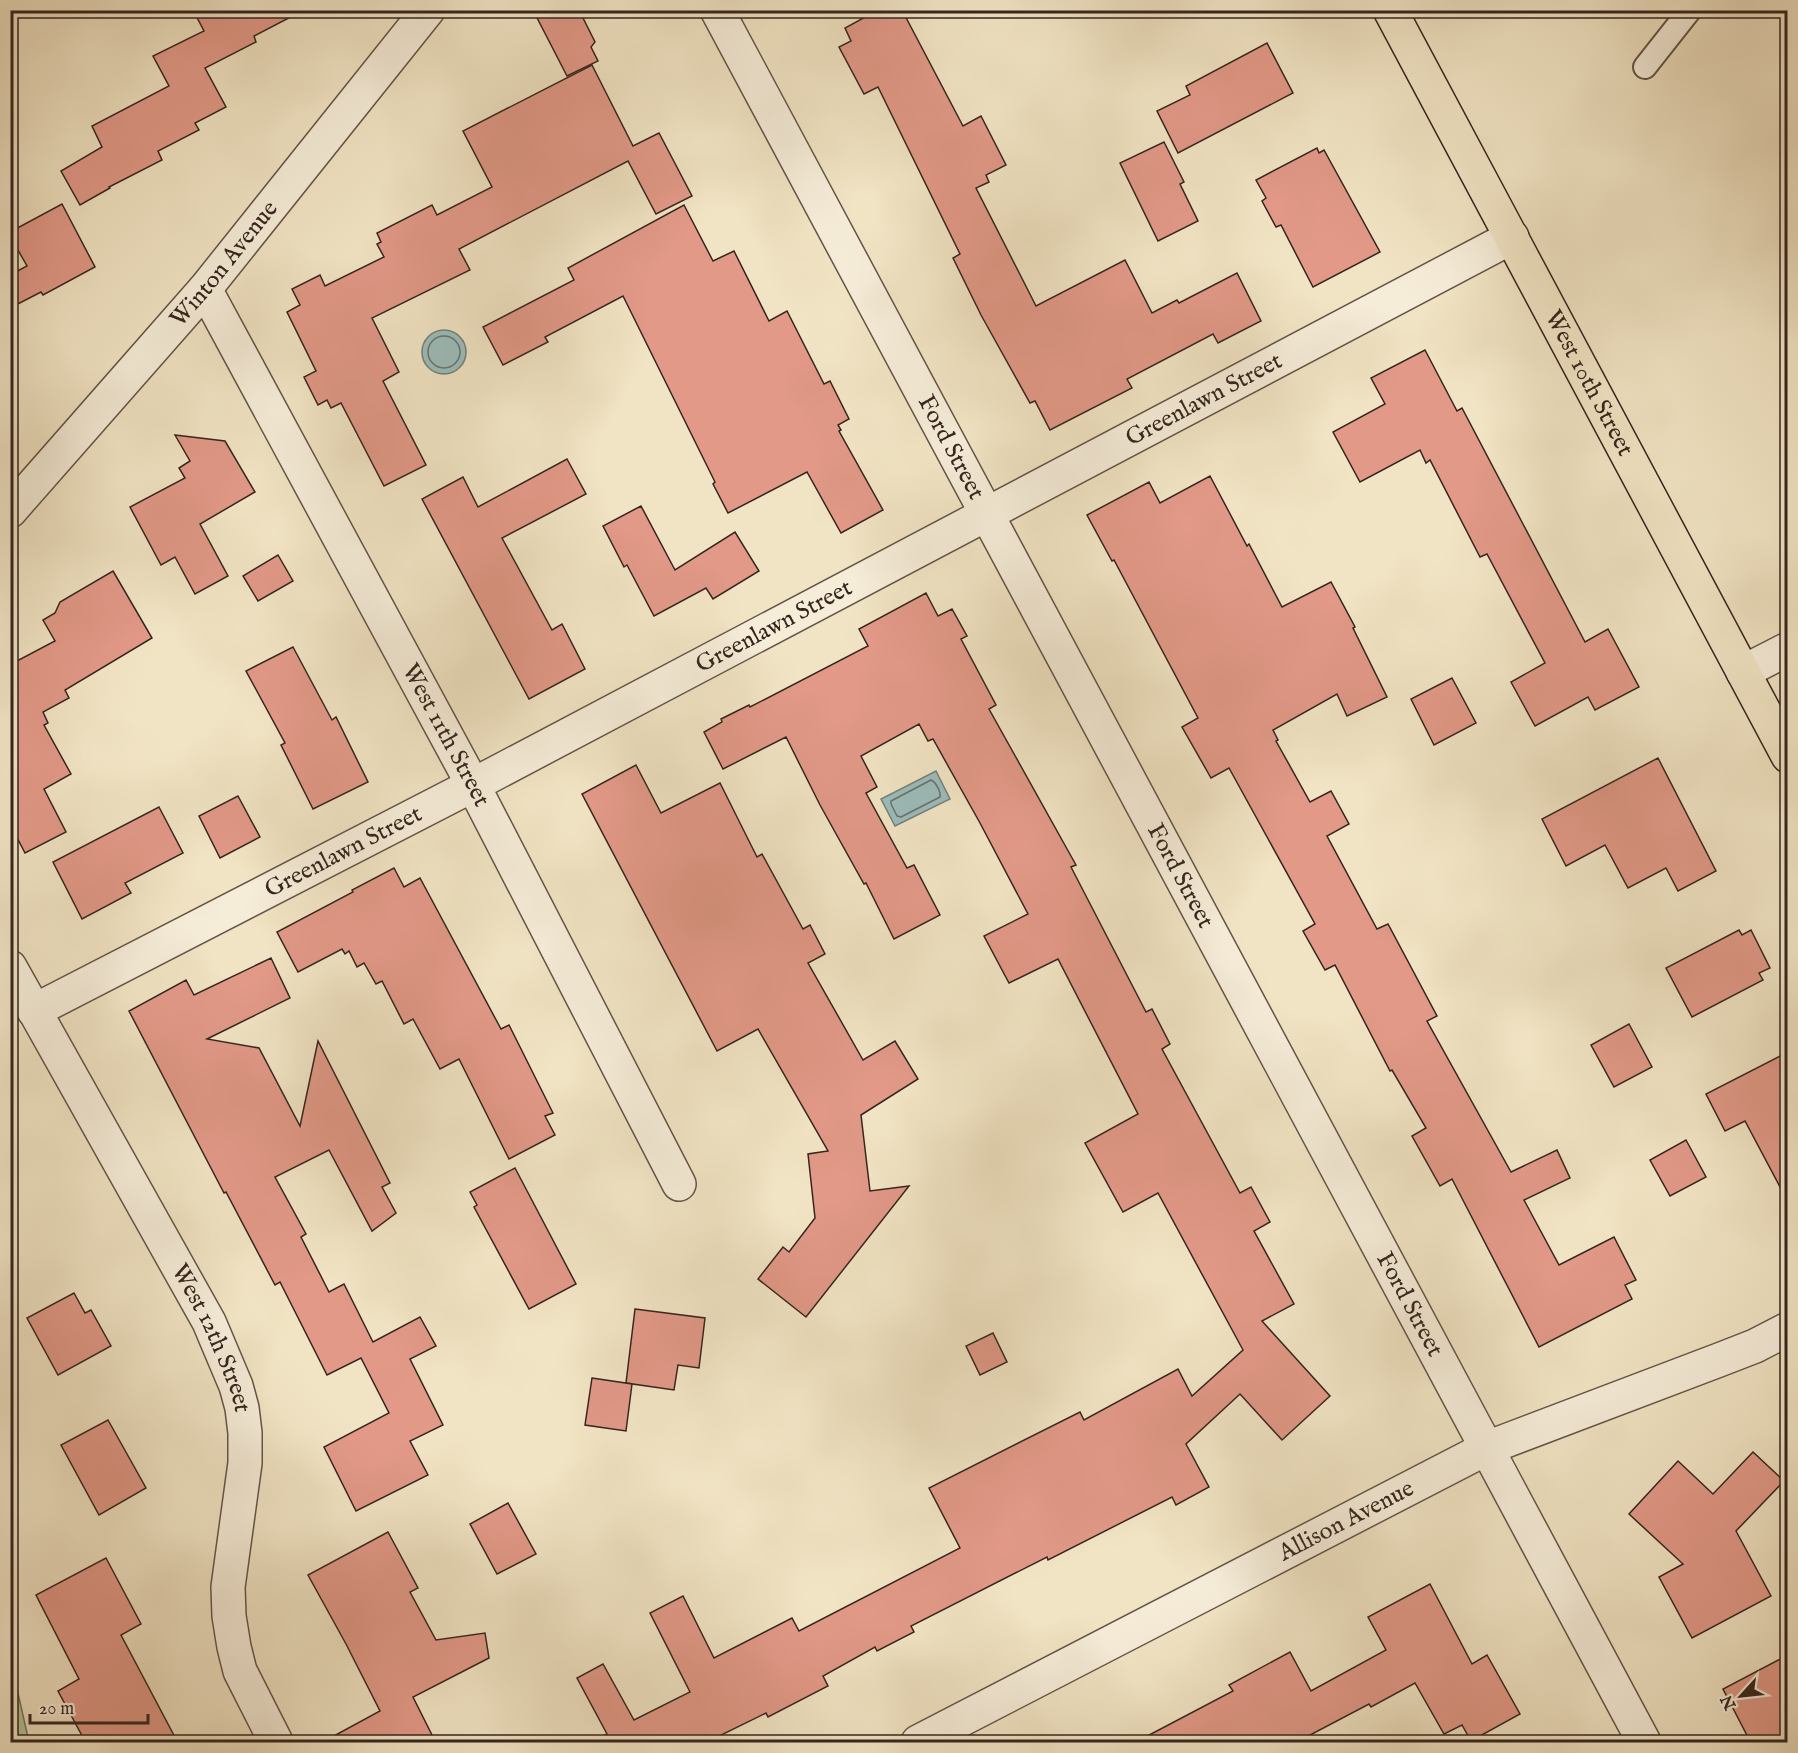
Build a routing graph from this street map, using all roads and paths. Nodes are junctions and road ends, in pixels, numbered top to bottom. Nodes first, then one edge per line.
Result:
1 (428, 10) edge
2 (717, 10) edge
3 (1390, 10) edge
4 (1690, 10) edge
5 (1645, 67) dead end
6 (1512, 237) junction
7 (205, 289) junction
8 (10, 511) edge
9 (986, 513) junction
10 (1788, 649) edge
11 (1743, 672) junction
12 (1788, 756) edge
13 (473, 785) junction
14 (10, 967) edge
15 (34, 1011) junction
16 (679, 1184) dead end
17 (1788, 1329) edge
18 (1487, 1448) junction
19 (276, 1743) edge
20 (918, 1743) edge
21 (1644, 1743) edge

1 - 7 street, Winton Avenue
2 - 9 street, Ford Street
3 - 6 main road, West 10th Street
4 - 5 lane
6 - 9 street, Greenlawn Street
6 - 11 main road, West 10th Street
7 - 8 street, Winton Avenue
7 - 13 street, West 11th Street
9 - 13 street, Greenlawn Street
9 - 18 street, Ford Street
10 - 11 street
11 - 12 main road, West 10th Street
13 - 15 street, Greenlawn Street
13 - 16 street, West 11th Street
14 - 15 street, West 12th Street
15 - 19 street, West 12th Street
17 - 18 street, Allison Avenue
18 - 20 street, Allison Avenue
18 - 21 street, Ford Street

